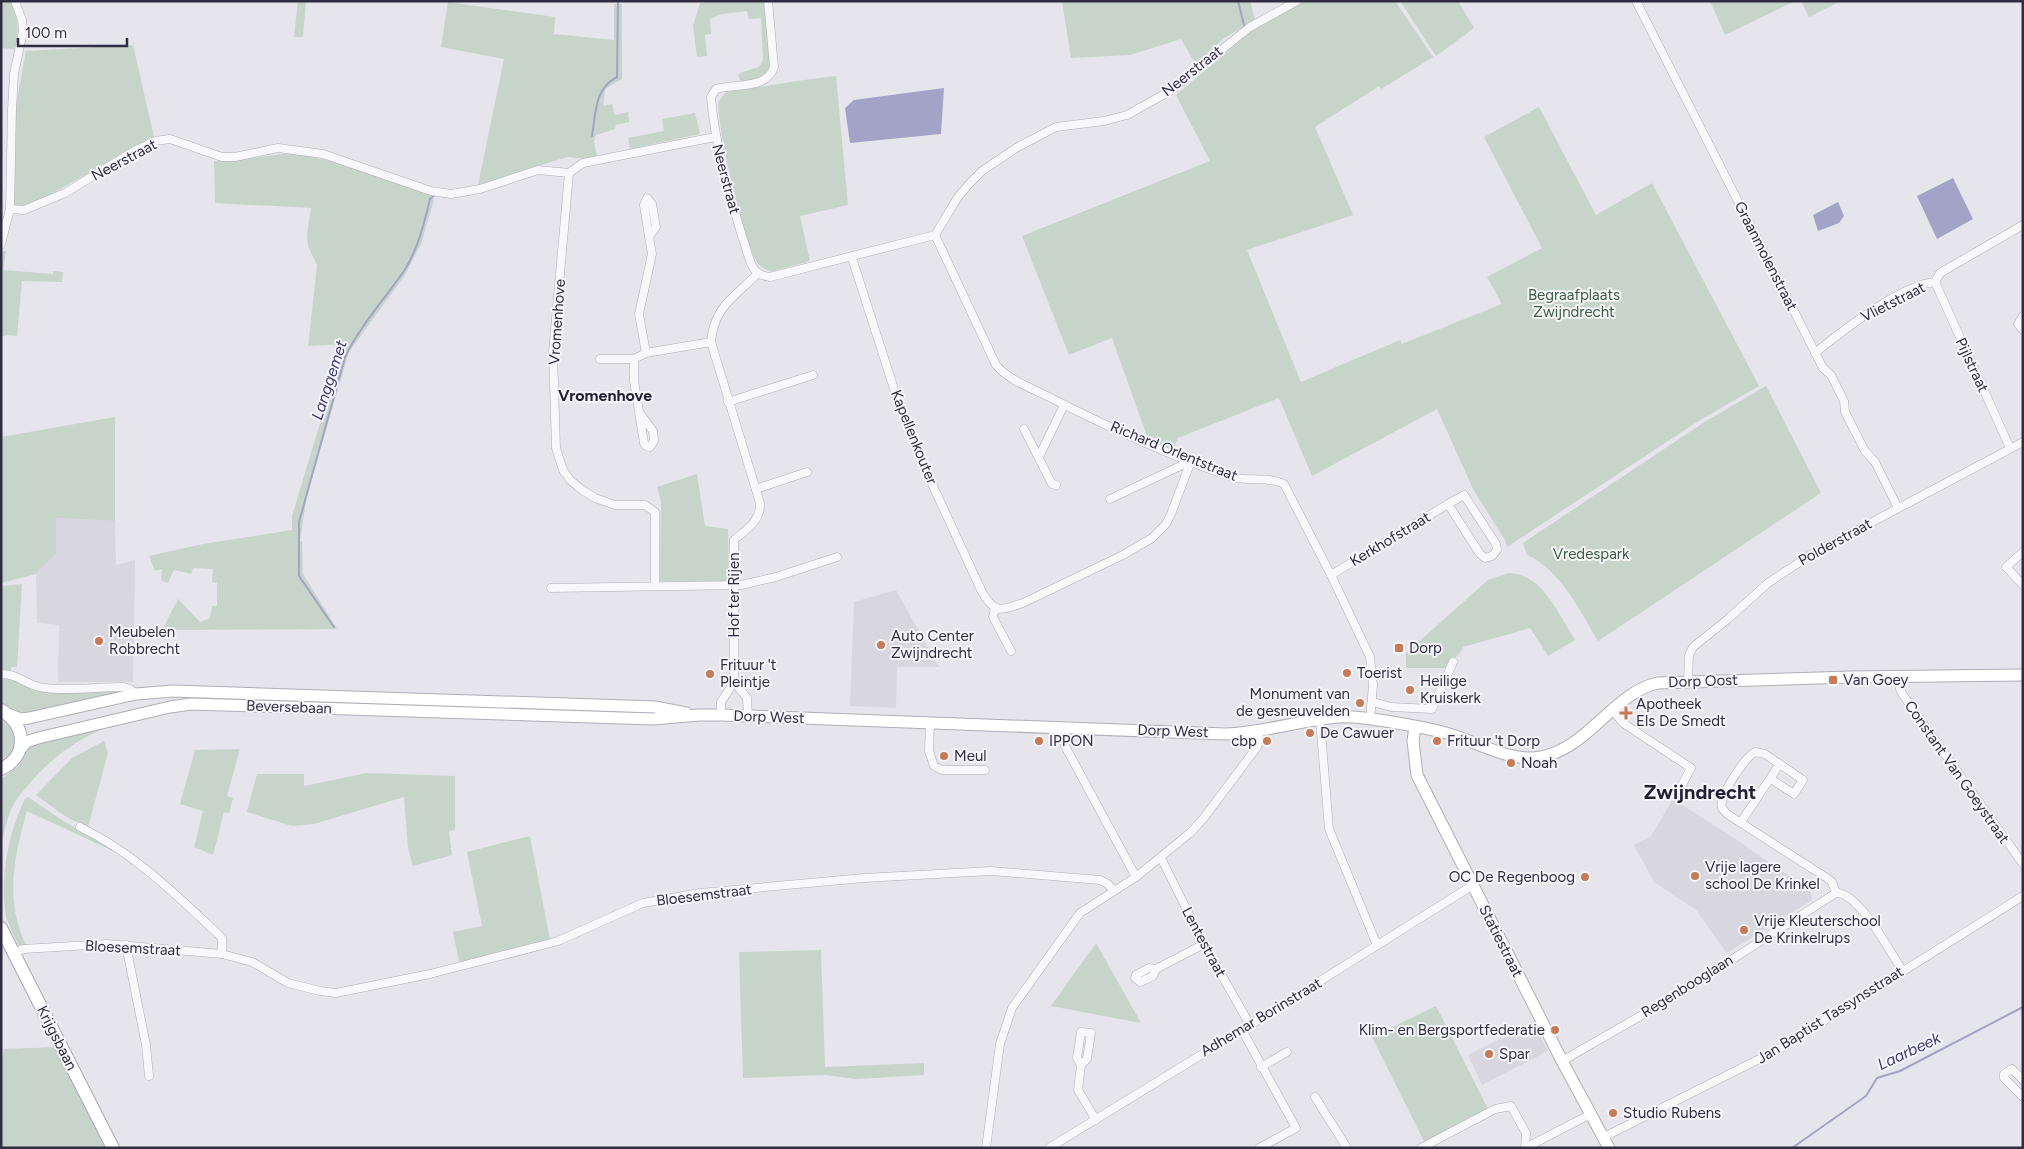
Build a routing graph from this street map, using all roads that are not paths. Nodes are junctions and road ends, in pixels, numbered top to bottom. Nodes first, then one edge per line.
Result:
1 (15, 1) edge
2 (768, 1) edge
3 (1297, 1) edge
4 (1636, 1) edge
5 (714, 137) junction
6 (569, 173) junction
7 (10, 209) junction
8 (2023, 224) edge
9 (935, 235) junction
10 (650, 238) dead end
11 (1, 244) edge
12 (852, 258) junction
13 (758, 273) junction
14 (1935, 282) junction
15 (2023, 316) edge
16 (2023, 330) edge
17 (711, 342) junction
18 (646, 353) junction
19 (1815, 353) junction
20 (600, 359) dead end
21 (634, 359) junction
22 (813, 375) dead end
23 (728, 402) junction
24 (1064, 405) junction
25 (639, 412) dead end
26 (1024, 428) dead end
27 (2023, 442) edge
28 (2010, 448) junction
29 (1039, 458) junction
30 (1192, 461) junction
31 (808, 472) dead end
32 (1056, 485) dead end
33 (756, 488) junction
34 (1110, 499) dead end
35 (1448, 504) junction
36 (1898, 508) junction
37 (2023, 552) edge
38 (837, 557) dead end
39 (1332, 574) junction
40 (732, 585) junction
41 (2023, 585) edge
42 (655, 586) junction
43 (551, 588) dead end
44 (994, 608) junction
45 (1011, 651) dead end
46 (1453, 662) dead end
47 (1, 674) edge
48 (2023, 675) edge
49 (1899, 677) junction
50 (1688, 681) junction
51 (734, 682) junction
52 (136, 694) junction
53 (1373, 702) junction
54 (567, 711) junction
55 (1613, 711) junction
56 (6, 712) edge
57 (721, 716) junction
58 (748, 716) junction
59 (1320, 720) junction
60 (1370, 720) junction
61 (930, 723) junction
62 (1415, 727) junction
63 (1061, 728) junction
64 (1258, 731) junction
65 (20, 750) junction
66 (1779, 765) junction
67 (1, 769) edge
68 (984, 770) dead end
69 (1771, 779) junction
70 (1676, 796) dead end
71 (1741, 822) junction
72 (80, 827) dead end
73 (1161, 858) junction
74 (2023, 864) edge
75 (1136, 877) junction
76 (1472, 885) junction
77 (1114, 891) junction
78 (1836, 893) junction
79 (2023, 896) edge
80 (1, 928) edge
81 (1204, 944) junction
82 (126, 945) junction
83 (1377, 945) junction
84 (14, 953) junction
85 (222, 954) junction
86 (1156, 969) dead end
87 (1902, 970) junction
88 (1250, 1025) junction
89 (1242, 1030) junction
90 (1288, 1052) dead end
91 (1562, 1061) junction
92 (1081, 1065) dead end
93 (1260, 1068) junction
94 (149, 1076) dead end
95 (2023, 1080) edge
96 (1315, 1097) dead end
97 (2023, 1097) edge
98 (1591, 1114) junction
99 (1096, 1120) junction
100 (1604, 1137) junction
101 (1062, 1144) edge
102 (1272, 1145) edge
103 (113, 1148) edge
104 (986, 1148) edge
105 (1049, 1148) edge
106 (1259, 1148) edge
107 (1347, 1148) edge
108 (1421, 1148) edge
109 (1525, 1148) edge
110 (1609, 1148) edge

1 - 7 street
2 - 5 street
3 - 9 street, Neerstraat
4 - 19 street, Graanmolenstraat
5 - 6 street, Neerstraat
5 - 13 street, Neerstraat
6 - 7 street, Neerstraat
6 - 42 street, Vromenhove
7 - 11 street
8 - 14 street, Vlietstraat
9 - 12 street
9 - 24 street, Richard Orlentstraat
10 - 18 street
12 - 13 street
12 - 44 street, Kapellenkouter
13 - 17 street, Hof ter Rijen
14 - 19 street, Vlietstraat
14 - 28 street, Pijlstraat
15 - 16 street
17 - 18 street
17 - 23 street, Hof ter Rijen
18 - 21 street
19 - 36 street, Graanmolenstraat
20 - 21 street
21 - 25 street
22 - 23 street
23 - 33 street, Hof ter Rijen
24 - 29 street
24 - 30 street, Richard Orlentstraat
26 - 29 street
27 - 28 street, Polderstraat
28 - 36 street, Polderstraat
29 - 32 street
30 - 34 street
30 - 39 street, Richard Orlentstraat
30 - 44 street
31 - 33 street
33 - 40 street, Hof ter Rijen
35 - 35 street, Kerkhofstraat
35 - 39 street, Kerkhofstraat
36 - 50 street, Polderstraat
37 - 41 street
38 - 40 street
39 - 53 street, Richard Orlentstraat
40 - 42 street
40 - 51 street, Hof ter Rijen
42 - 43 street
44 - 45 street, Kapellenkouter
46 - 53 street
47 - 52 street, Beversebaan
48 - 49 main road, Dorp Oost
49 - 50 main road, Dorp Oost
49 - 74 street, Constant Van Goeystraat
50 - 55 main road, Dorp Oost
51 - 57 street, Hof ter Rijen
51 - 58 street
52 - 54 main road, Beversebaan
52 - 56 main road, Beversebaan
53 - 60 street, Richard Orlentstraat
54 - 57 main road, Dorp West
54 - 65 main road, Beversebaan
55 - 62 main road, Dorp Oost
55 - 70 street
56 - 65 main road
57 - 58 main road, Dorp West
58 - 61 main road, Dorp West
59 - 60 main road, Dorp West
59 - 64 main road, Dorp West
59 - 83 street
60 - 62 main road, Dorp West
61 - 63 main road, Dorp West
61 - 68 street
62 - 76 main road, Statiestraat
63 - 64 main road, Dorp West
63 - 75 street
64 - 73 street
65 - 67 main road
66 - 69 street
66 - 69 street
66 - 71 street
69 - 71 street
71 - 78 street
72 - 85 street
73 - 75 street
73 - 81 street, Lentestraat
75 - 77 street
76 - 83 street, Adhemar Borinstraat
76 - 91 main road, Statiestraat
77 - 85 street, Bloesemstraat
77 - 104 street
78 - 87 street
78 - 91 street, Regenbooglaan
79 - 87 street, Jan Baptist Tassynsstraat
80 - 84 main road, Krijgsbaan
81 - 86 street
81 - 88 street, Lentestraat
82 - 84 street, Bloesemstraat
82 - 85 street, Bloesemstraat
82 - 94 street
83 - 88 street, Adhemar Borinstraat
84 - 103 main road, Krijgsbaan
87 - 100 street, Jan Baptist Tassynsstraat
88 - 89 street, Adhemar Borinstraat
89 - 93 street
89 - 99 street, Adhemar Borinstraat
90 - 93 street
91 - 98 main road, Statiestraat
92 - 99 street
93 - 102 street
95 - 97 street
96 - 107 street
98 - 100 main road, Statiestraat
98 - 109 street
99 - 101 street, Adhemar Borinstraat
100 - 110 main road, Statiestraat
101 - 105 street, Adhemar Borinstraat
102 - 106 street
108 - 109 street

